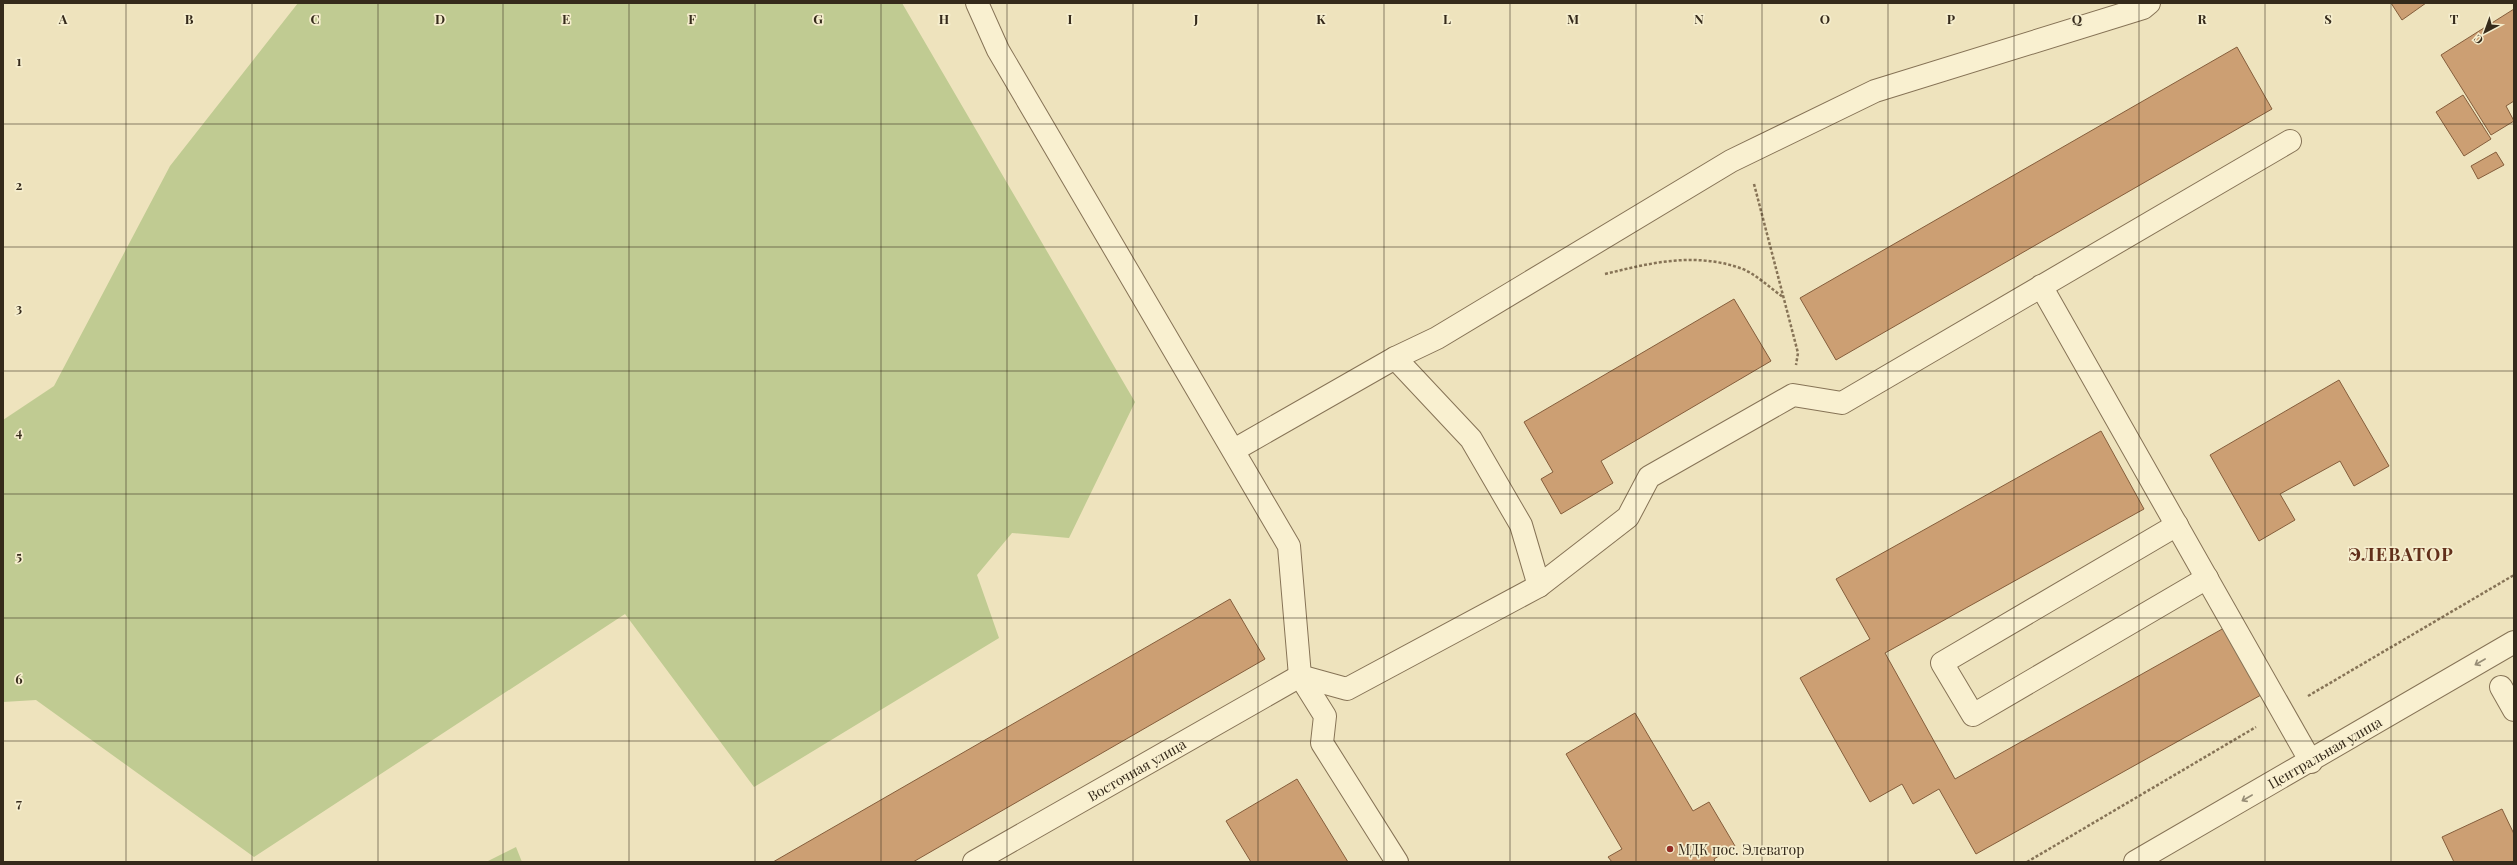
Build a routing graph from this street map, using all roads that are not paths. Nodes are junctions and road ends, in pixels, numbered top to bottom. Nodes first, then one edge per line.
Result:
1 (977, 3) edge
2 (2149, 3) edge
3 (2290, 141) dead end
4 (2041, 286) junction
5 (1395, 358) junction
6 (1234, 450) junction
7 (2177, 525) junction
8 (2207, 578) junction
9 (1539, 586) junction
10 (2514, 642) edge
11 (1300, 676) junction
12 (2501, 687) dead end
13 (2514, 710) edge
14 (2311, 762) junction
15 (974, 862) edge
16 (1397, 862) edge
17 (2135, 862) edge

1 - 6 street
2 - 5 street
3 - 4 street
4 - 7 street
4 - 9 street
5 - 6 street
5 - 9 street
6 - 11 street
7 - 8 street
7 - 8 street
8 - 14 street
9 - 11 street
10 -> 14 street, Центральная улица
11 - 15 street, Восточная улица
11 - 16 street
12 - 13 street
14 -> 17 street, Центральная улица

